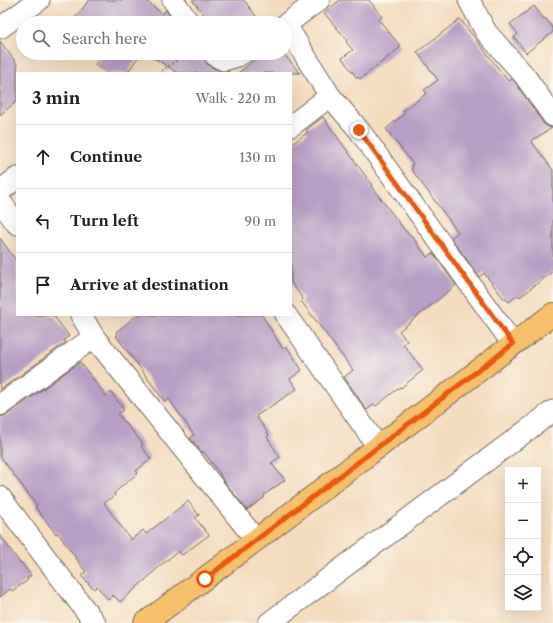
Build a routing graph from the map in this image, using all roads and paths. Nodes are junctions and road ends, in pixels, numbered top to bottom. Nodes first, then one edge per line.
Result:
1 (173, 0) edge
2 (319, 0) edge
3 (469, 0) edge
4 (29, 3) edge
5 (184, 16) edge
6 (292, 20) edge
7 (0, 28) edge
8 (292, 36) edge
9 (178, 60) edge
10 (160, 72) edge
11 (330, 96) junction
12 (549, 102) edge
13 (292, 125) edge
14 (16, 179) edge
15 (0, 191) edge
16 (0, 201) edge
17 (16, 223) edge
18 (553, 314) edge
19 (82, 316) edge
20 (287, 316) edge
21 (94, 337) junction
22 (513, 344) junction
23 (0, 406) edge
24 (553, 411) edge
25 (378, 447) junction
26 (0, 497) edge
27 (256, 540) junction
28 (95, 623) edge
29 (145, 623) edge
30 (269, 623) edge

1 - 5 street
2 - 6 street
3 - 12 street
4 - 7 street
8 - 11 street
9 - 10 path
11 - 13 street
11 - 22 street
14 - 15 street
16 - 17 street
18 - 22 main road
19 - 21 street
20 - 25 street
21 - 23 street
21 - 27 street
22 - 25 main road
24 - 30 street
25 - 27 main road
26 - 28 street
27 - 29 main road

